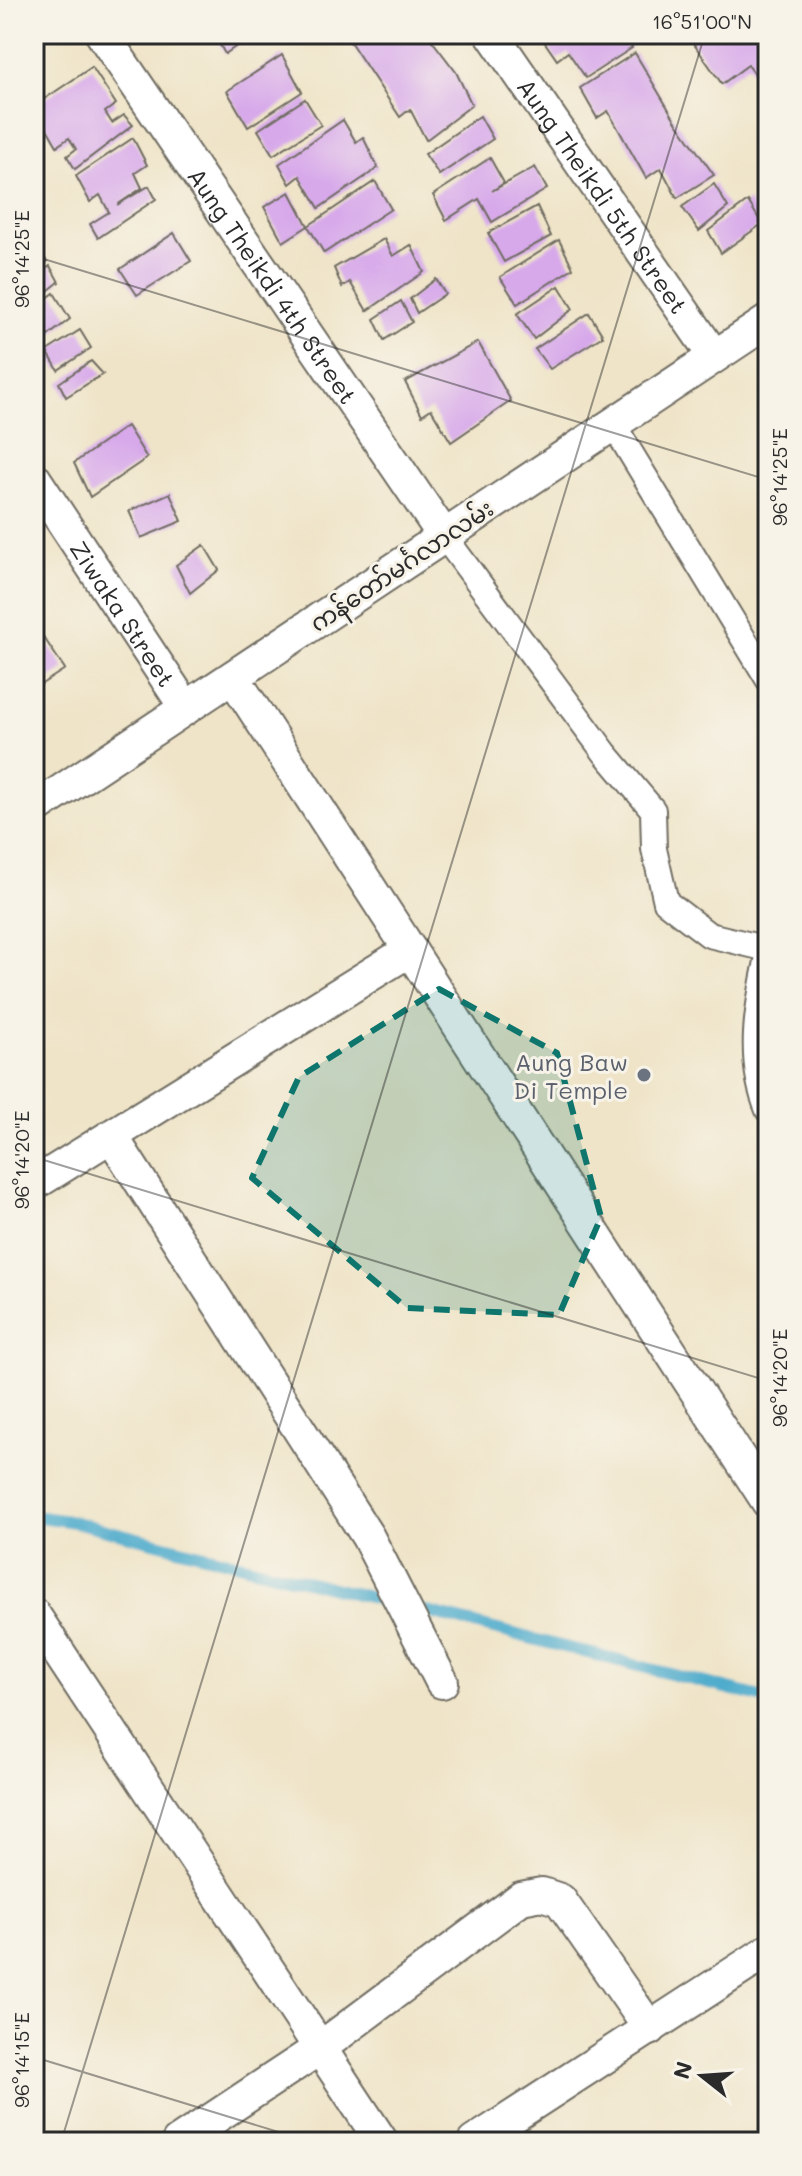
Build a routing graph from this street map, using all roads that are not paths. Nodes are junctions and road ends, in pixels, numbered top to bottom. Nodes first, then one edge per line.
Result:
1 (102, 34) edge
2 (492, 34) edge
3 (768, 321) edge
4 (714, 356) junction
5 (613, 424) junction
6 (34, 478) edge
7 (444, 536) junction
8 (233, 677) junction
9 (768, 679) edge
10 (186, 708) junction
11 (34, 809) edge
12 (768, 949) edge
13 (410, 950) junction
14 (768, 957) edge
15 (768, 1110) edge
16 (112, 1137) junction
17 (34, 1184) edge
18 (768, 1502) edge
19 (34, 1615) edge
20 (442, 1682) dead end
21 (768, 1951) edge
22 (650, 2029) junction
23 (320, 2048) junction
24 (178, 2142) edge
25 (382, 2142) edge
26 (474, 2142) edge

1 - 7 street, Aung Theikdi 4th Street
2 - 4 street, Aung Theikdi 5th Street
3 - 4 street, ကန်တော်မင်္ဂလာလမ်း
4 - 5 street, ကန်တော်မင်္ဂလာလမ်း
5 - 7 street, ကန်တော်မင်္ဂလာလမ်း
5 - 9 street
6 - 10 street, Ziwaka Street
7 - 8 street, ကန်တော်မင်္ဂလာလမ်း
7 - 12 street
8 - 10 street, ကန်တော်မင်္ဂလာလမ်း
8 - 13 street
10 - 11 street, ကန်တော်မင်္ဂလာလမ်း
13 - 16 street
13 - 18 street
14 - 15 street
16 - 17 street
16 - 20 street
19 - 23 street
21 - 22 street
22 - 23 street
22 - 26 street
23 - 24 street
23 - 25 street

